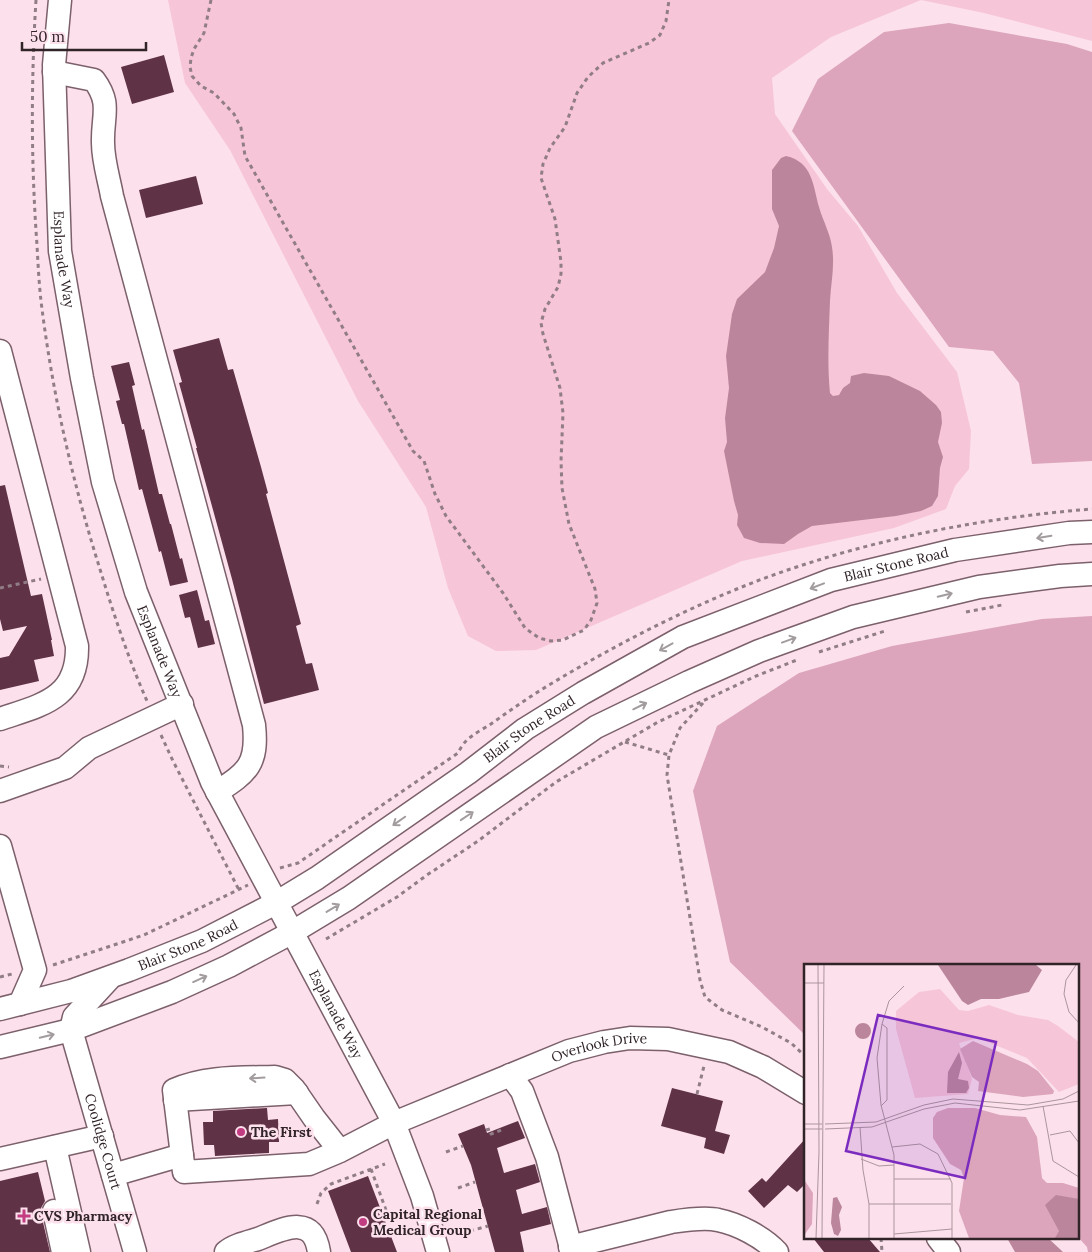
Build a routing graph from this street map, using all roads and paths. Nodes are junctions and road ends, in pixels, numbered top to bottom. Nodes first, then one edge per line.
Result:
1 (60, 0) edge
2 (211, 0) edge
3 (669, 0) edge
4 (54, 72) junction
5 (0, 351) edge
6 (1092, 532) edge
7 (1092, 574) edge
8 (0, 588) edge
9 (45, 588) dead end
10 (1010, 604) dead end
11 (964, 612) dead end
12 (891, 629) dead end
13 (814, 653) dead end
14 (798, 659) dead end
15 (705, 701) junction
16 (182, 704) junction
17 (0, 719) edge
18 (624, 742) junction
19 (669, 755) junction
20 (0, 791) edge
21 (217, 792) junction
22 (0, 846) edge
23 (276, 903) junction
24 (291, 933) junction
25 (326, 939) dead end
26 (35, 970) junction
27 (112, 976) junction
28 (71, 990) junction
29 (10, 1006) edge
30 (71, 1030) junction
31 (0, 1047) edge
32 (804, 1055) edge
33 (704, 1064) dead end
34 (510, 1074) junction
35 (804, 1092) edge
36 (697, 1094) dead end
37 (394, 1123) junction
38 (504, 1129) dead end
39 (486, 1130) dead end
40 (102, 1136) junction
41 (55, 1146) junction
42 (463, 1146) dead end
43 (340, 1151) junction
44 (446, 1152) dead end
45 (182, 1155) junction
46 (0, 1159) edge
47 (385, 1164) dead end
48 (371, 1169) junction
49 (113, 1175) junction
50 (63, 1181) junction
51 (476, 1182) dead end
52 (458, 1188) dead end
53 (316, 1204) dead end
54 (387, 1213) dead end
55 (488, 1226) dead end
56 (470, 1231) dead end
57 (939, 1240) edge
58 (571, 1249) edge
59 (62, 1252) edge
60 (79, 1252) edge
61 (136, 1252) edge
62 (226, 1252) edge
63 (319, 1252) edge
64 (438, 1252) edge
65 (776, 1252) edge
66 (948, 1252) edge

1 - 4 street, Esplanade Way
2 - 3 path
4 - 16 street, Esplanade Way
4 - 21 street
5 - 17 street
6 -> 23 street, Blair Stone Road
24 -> 7 street
8 - 9 path
10 - 11 path
12 - 13 path
14 - 15 path
15 - 18 path
15 - 19 path
16 - 20 street
16 - 21 street, Esplanade Way
18 - 19 path
18 - 25 path
19 - 32 path
21 - 23 street, Esplanade Way
22 - 26 street
23 - 24 street, Esplanade Way
23 - 27 street, Blair Stone Road
30 -> 24 street
24 - 37 street, Esplanade Way
26 - 28 street
26 - 29 street
27 - 28 street, Blair Stone Road
27 - 30 street
28 - 29 street, Blair Stone Road
31 -> 30 street
30 - 40 street, Coolidge Court
33 - 36 path
34 - 35 street, Overlook Drive
34 - 37 street, Overlook Drive
34 - 58 street
37 - 43 street, Overlook Drive
37 - 64 street, Esplanade Way
38 - 39 path
40 - 41 street
40 - 49 street, Coolidge Court
41 - 46 street
41 - 50 street
42 - 44 path
43 - 45 street, Overlook Drive
43 -> 45 street
45 - 49 street
47 - 48 path
48 - 53 path
48 - 54 path
49 - 61 street, Coolidge Court
50 - 59 street
50 - 60 street
51 - 52 path
55 - 56 path
57 - 66 street
58 - 65 street
62 - 63 street

